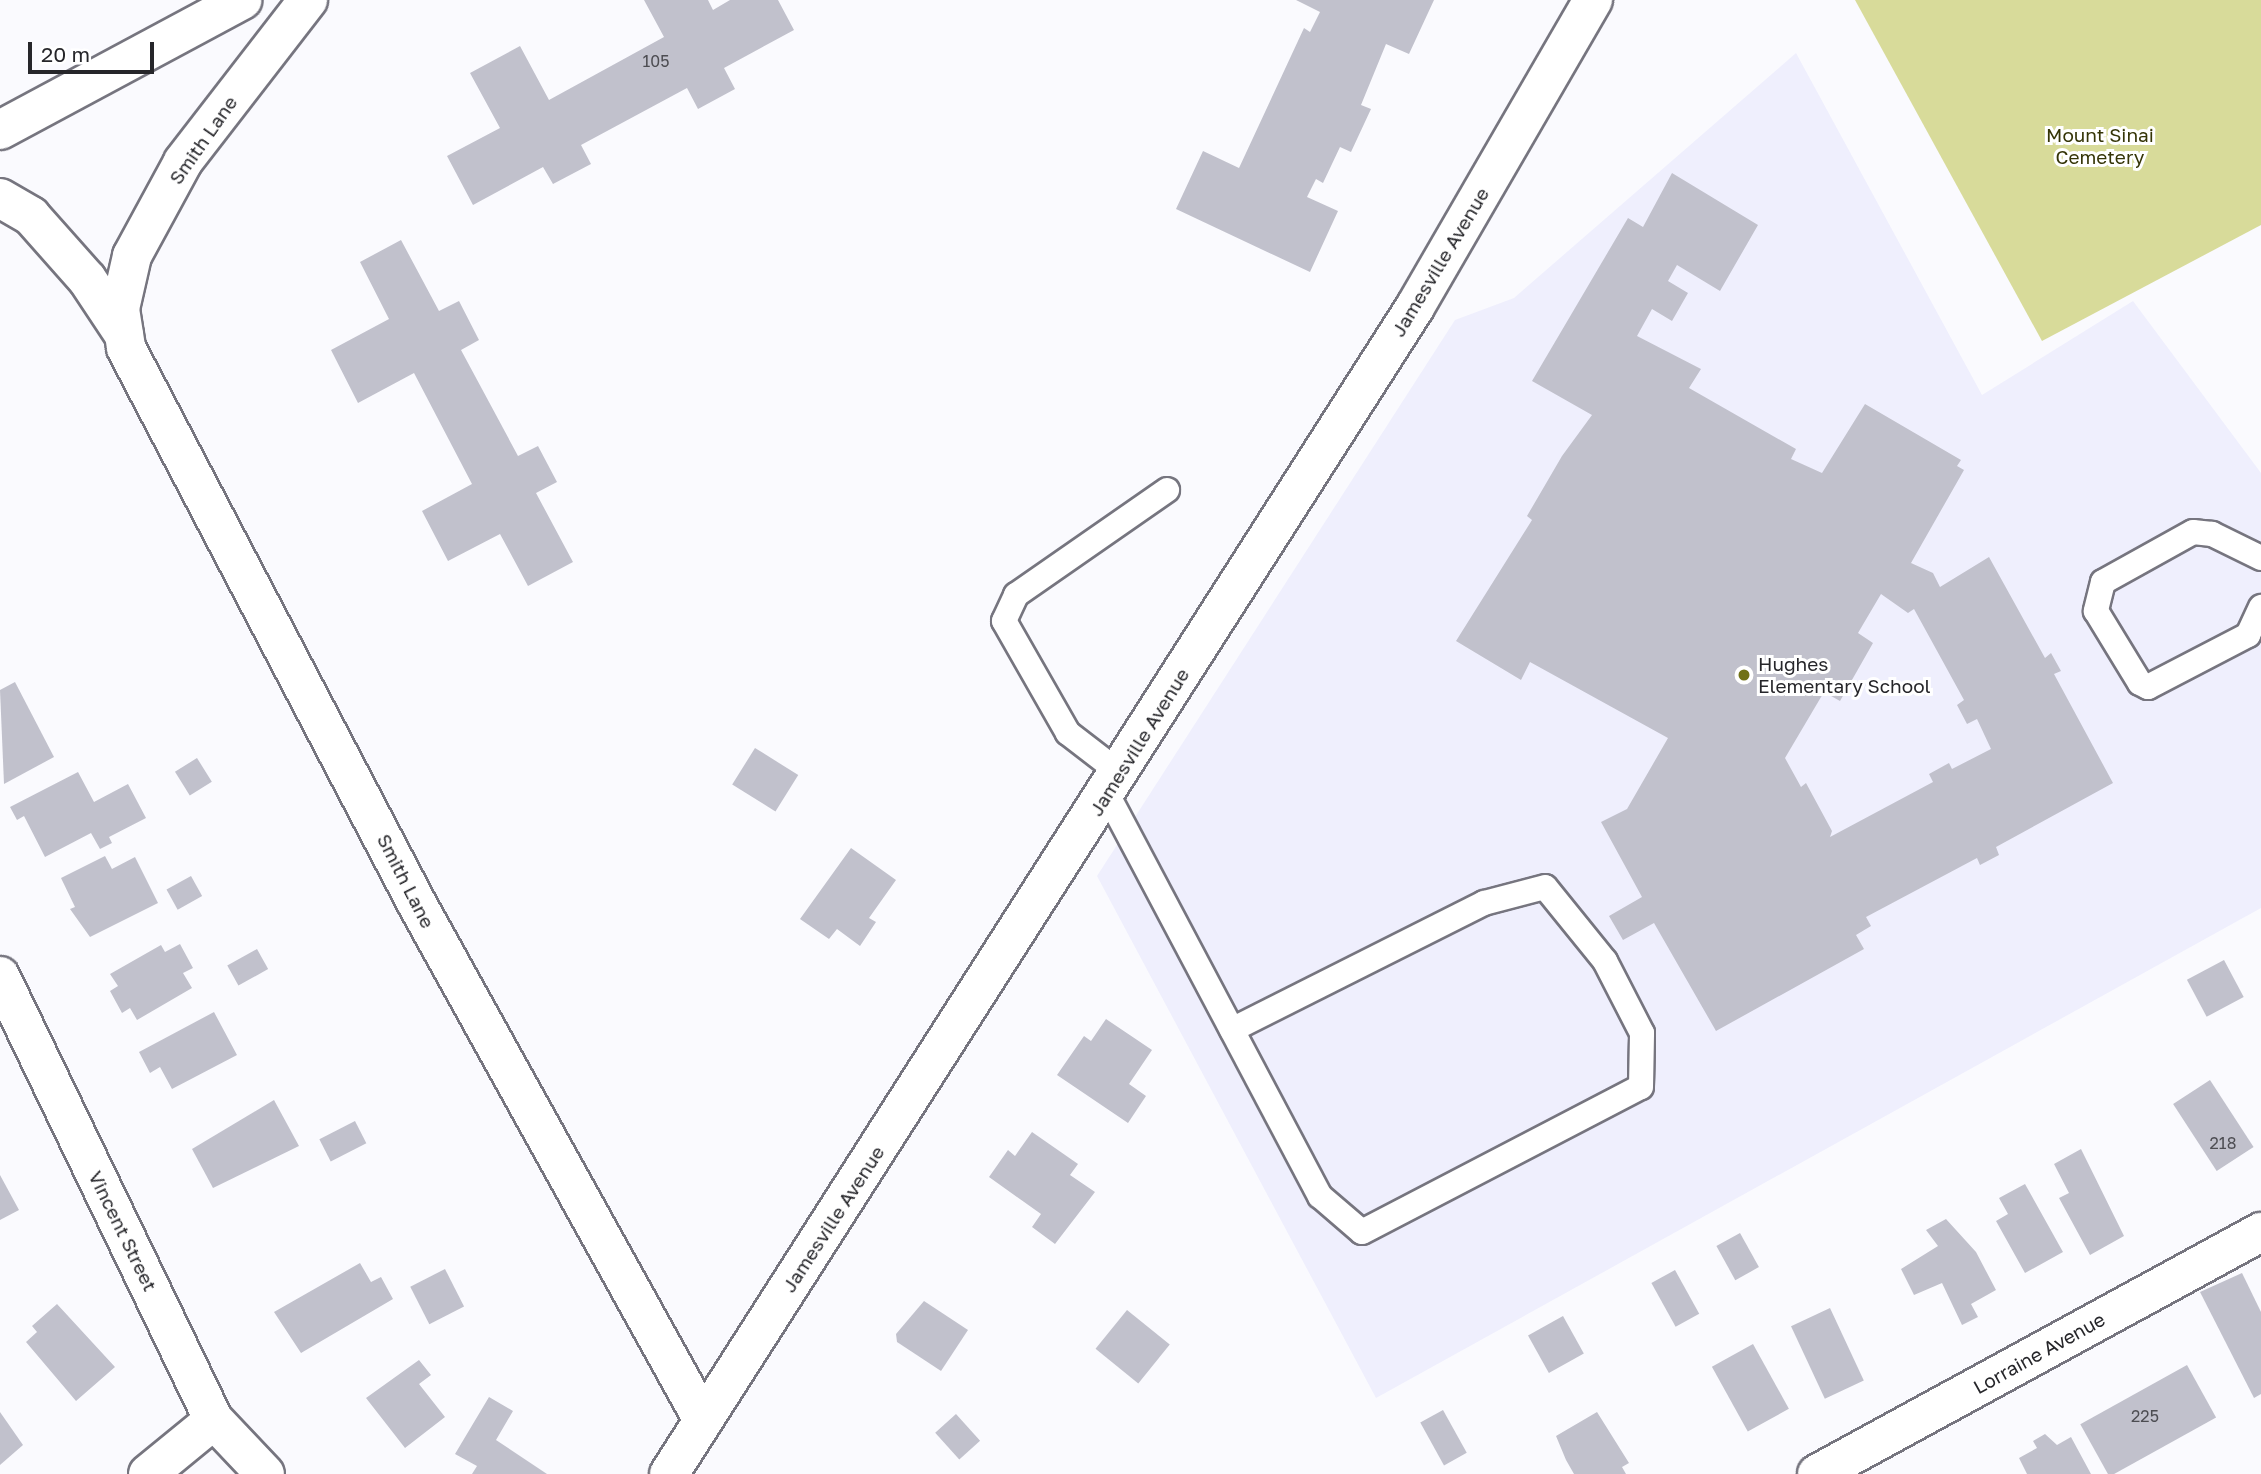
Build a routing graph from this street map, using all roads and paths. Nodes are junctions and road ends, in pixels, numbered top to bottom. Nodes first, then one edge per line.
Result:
1 (242, 0) edge
2 (308, 0) edge
3 (1592, 0) edge
4 (0, 130) edge
5 (0, 198) edge
6 (124, 335) junction
7 (1167, 490) dead end
8 (2261, 558) edge
9 (2261, 607) edge
10 (1113, 784) junction
11 (1, 982) edge
12 (1232, 1030) junction
13 (2261, 1232) edge
14 (214, 1420) junction
15 (703, 1420) junction
16 (148, 1474) edge
17 (265, 1474) edge
18 (669, 1474) edge
19 (1817, 1474) edge

1 - 4 street
2 - 6 street, Smith Lane
3 - 10 street, Jamesville Avenue
5 - 6 street, Smith Lane
6 - 15 street, Smith Lane
7 - 10 lane
8 - 9 lane
10 - 12 lane
10 - 15 street, Jamesville Avenue
11 - 14 street, Vincent Street
12 - 12 lane
13 - 19 street, Lorraine Avenue
14 - 16 street
14 - 17 street, Vincent Street
15 - 18 street, Jamesville Avenue

